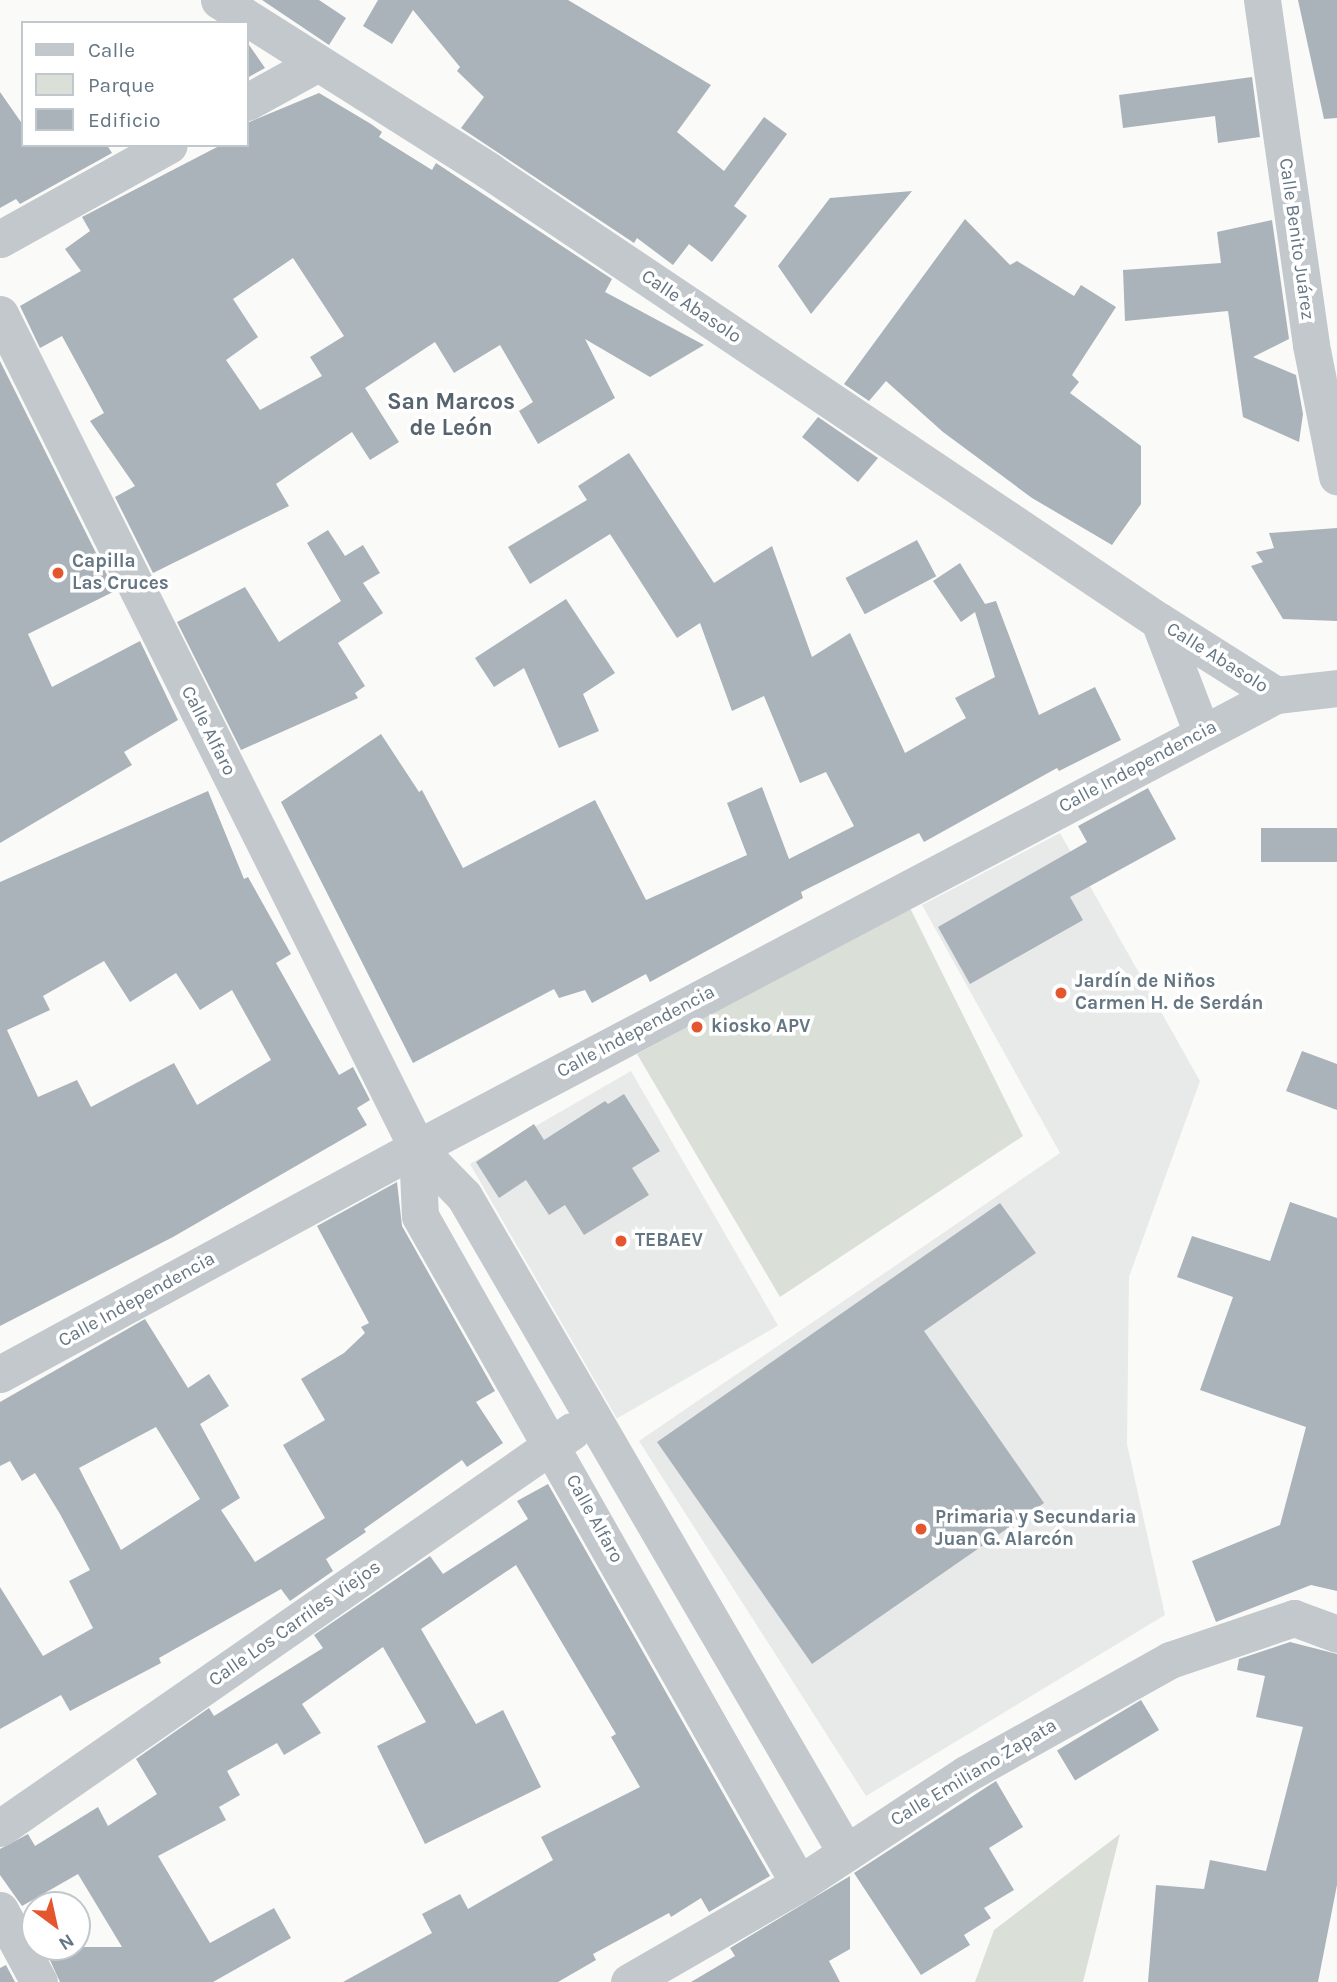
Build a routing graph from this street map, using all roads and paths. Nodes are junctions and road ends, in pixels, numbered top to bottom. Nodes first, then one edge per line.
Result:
1 (219, 0) edge
2 (1262, 0) edge
3 (316, 64) junction
4 (248, 101) edge
5 (165, 147) edge
6 (0, 239) edge
7 (0, 314) edge
8 (1337, 476) edge
9 (1159, 621) junction
10 (1337, 688) edge
11 (1276, 695) junction
12 (1202, 733) junction
13 (417, 1148) junction
14 (0, 1374) edge
15 (590, 1418) junction
16 (553, 1445) junction
17 (1337, 1634) edge
18 (0, 1828) edge
19 (846, 1853) junction
20 (799, 1884) junction
21 (0, 1910) edge
22 (39, 1982) edge
23 (629, 1982) edge

1 - 3 street, Calle Abasolo
2 - 8 street, Calle Benito Juárez
3 - 4 street
3 - 9 street, Calle Abasolo
5 - 6 street
7 - 13 street, Calle Alfaro
9 - 11 street, Calle Abasolo
9 - 12 street, Calle Abasolo
10 - 11 street
11 - 12 street, Calle Independencia
12 - 13 street, Calle Independencia
13 - 14 street, Calle Independencia
13 - 15 street, Calle Alfaro
13 - 16 street, Calle Alfaro
15 - 16 street, Calle Los Carriles Viejos
15 - 19 street, Calle Alfaro
16 - 18 street, Calle Los Carriles Viejos
16 - 20 street, Calle Alfaro
17 - 19 street, Calle Emiliano Zapata
19 - 20 street, Calle Emiliano Zapata
20 - 23 street, Calle Emiliano Zapata
21 - 22 street

